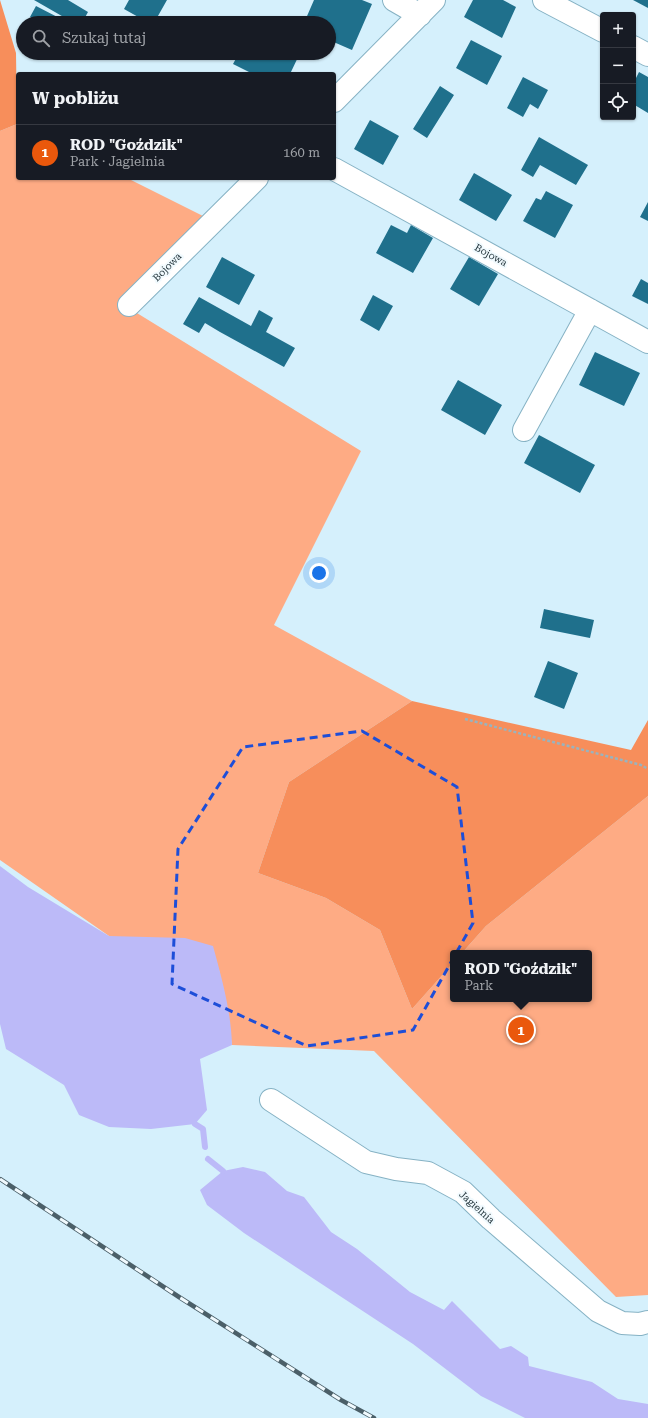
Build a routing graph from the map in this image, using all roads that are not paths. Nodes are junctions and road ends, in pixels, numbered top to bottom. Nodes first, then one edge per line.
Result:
1 (394, 0) edge
2 (544, 0) edge
3 (427, 7) edge
4 (600, 29) edge
5 (635, 48) edge
6 (648, 55) edge
7 (336, 99) edge
8 (336, 170) edge
9 (254, 180) edge
10 (129, 305) dead end
11 (590, 310) junction
12 (648, 342) edge
13 (524, 430) dead end
14 (271, 1100) dead end
15 (648, 1322) edge

1 - 3 street
2 - 4 street
3 - 7 street
5 - 6 street
8 - 11 street, Bojowa
9 - 10 street, Bojowa
11 - 12 street, Bojowa
11 - 13 street
14 - 15 street, Jagielnia

